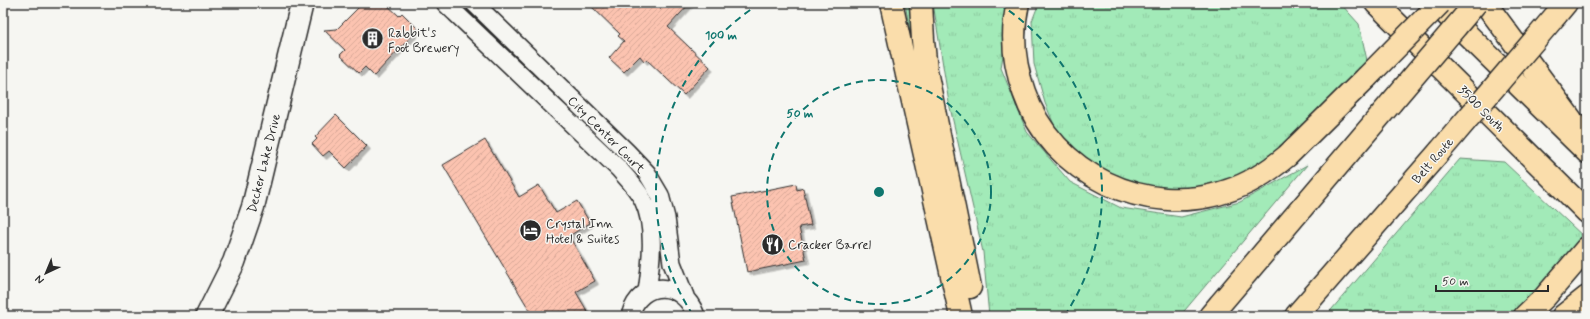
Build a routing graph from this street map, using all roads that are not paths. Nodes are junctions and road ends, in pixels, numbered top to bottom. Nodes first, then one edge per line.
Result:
1 (302, 3) edge
2 (445, 3) edge
3 (474, 3) edge
4 (891, 3) edge
5 (921, 3) edge
6 (1018, 3) edge
7 (1376, 3) edge
8 (1435, 3) edge
9 (1440, 3) edge
10 (1476, 3) edge
11 (1485, 3) edge
12 (1561, 9) edge
13 (1587, 141) edge
14 (1587, 152) edge
15 (1587, 212) edge
16 (1587, 248) edge
17 (647, 292) junction
18 (685, 296) junction
19 (1587, 297) edge
20 (206, 316) edge
21 (630, 316) edge
22 (696, 316) edge
23 (961, 316) edge
24 (975, 316) edge
25 (1210, 316) edge
26 (1296, 316) edge
27 (1525, 316) edge
28 (1563, 316) edge

1 - 20 street, Decker Lake Drive
2 - 17 street, City Center Court
3 - 18 street, City Center Court
4 - 23 main road
5 - 24 main road
6 - 9 main road, bridge
7 - 15 main road, 3500 South
8 - 14 main road
10 - 25 main road, bridge
11 - 13 main road
12 - 26 main road, Belt Route, bridge
16 - 27 main road
17 - 18 street
17 - 21 street
18 - 22 street, City Center Court
19 - 28 main road

